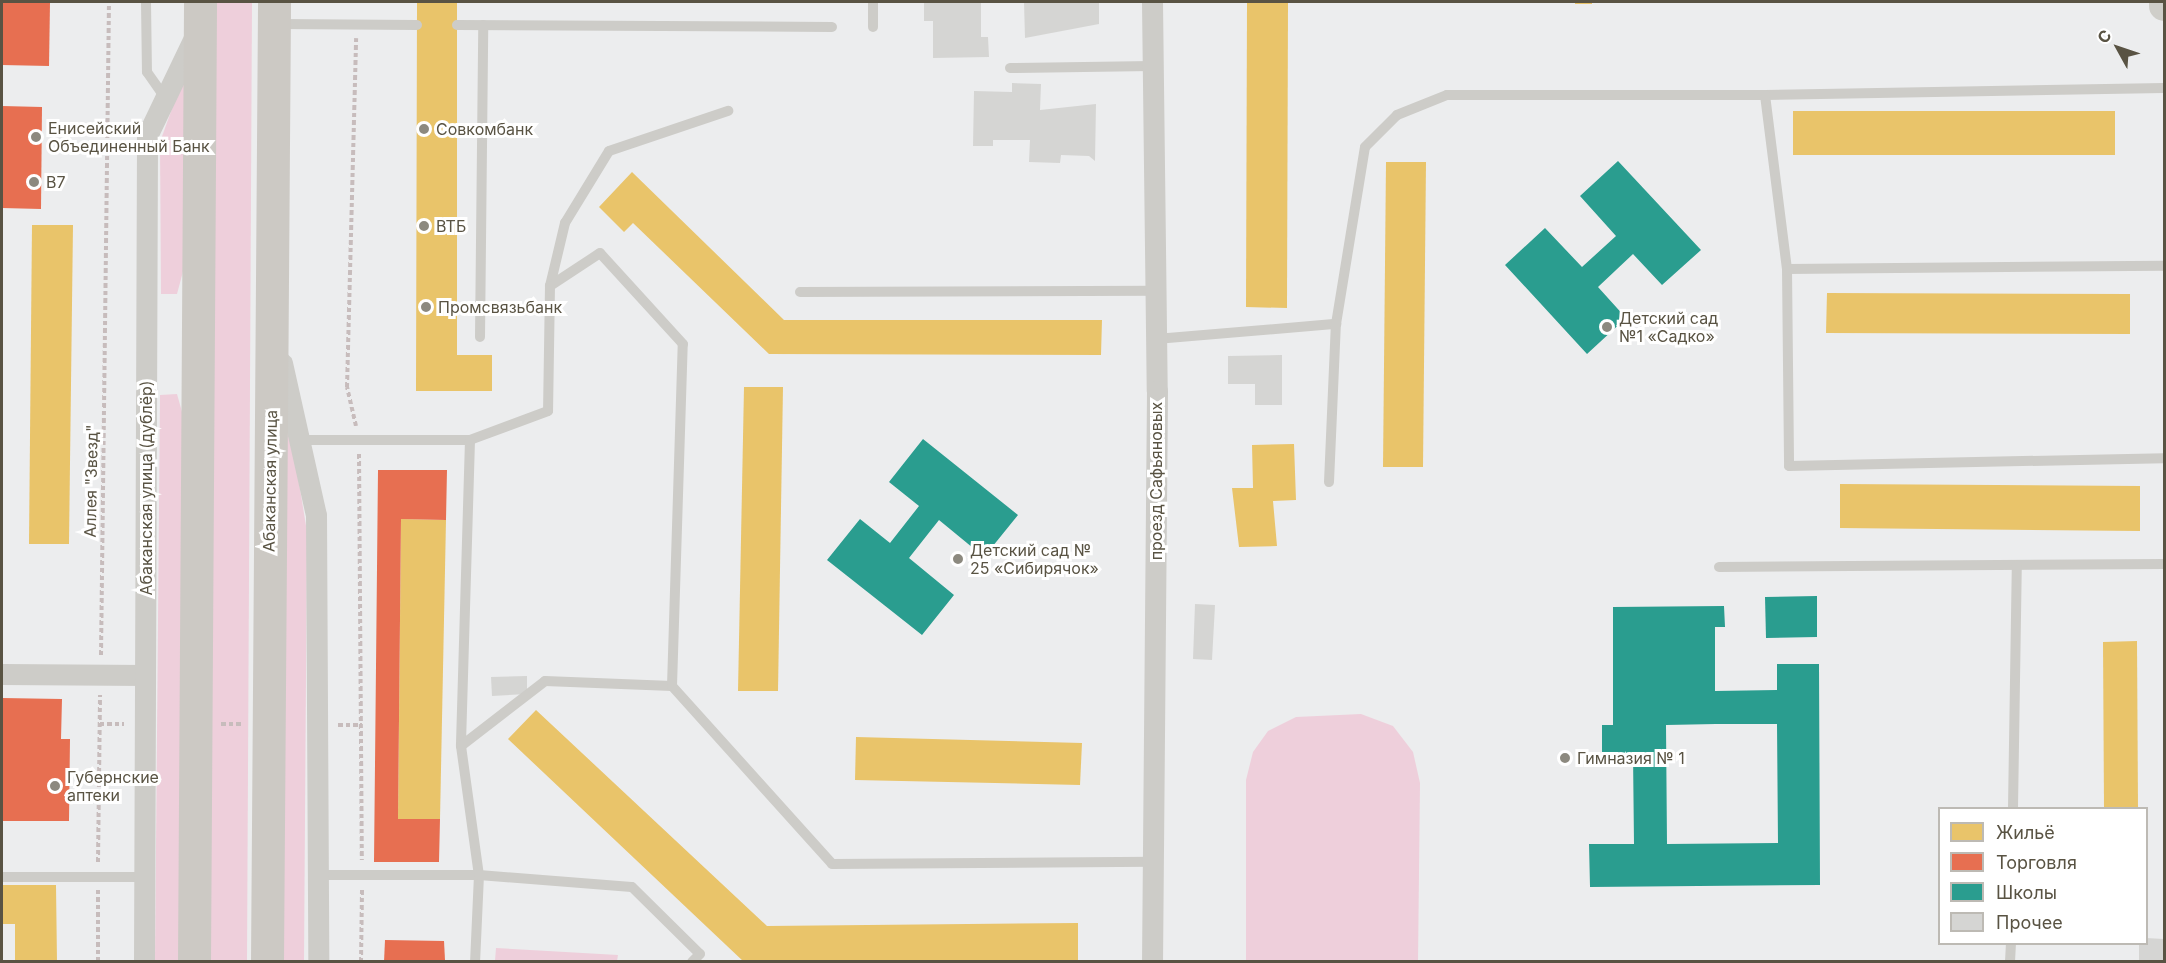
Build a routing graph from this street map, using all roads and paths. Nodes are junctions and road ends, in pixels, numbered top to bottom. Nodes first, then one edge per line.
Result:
1 (109, 2) edge
2 (146, 2) edge
3 (873, 2) edge
4 (1152, 2) edge
5 (2164, 2) edge
6 (2164, 6) edge
7 (274, 13) edge
8 (200, 14) edge
9 (357, 23) junction
10 (417, 25) dead end
11 (457, 25) dead end
12 (483, 25) junction
13 (832, 27) dead end
14 (873, 27) dead end
15 (1152, 66) junction
16 (1010, 68) dead end
17 (2164, 88) edge
18 (1765, 95) junction
19 (165, 99) junction
20 (728, 111) dead end
21 (2164, 266) edge
22 (1787, 269) junction
23 (550, 286) junction
24 (1155, 291) junction
25 (800, 292) dead end
26 (272, 317) junction
27 (1336, 324) junction
28 (480, 337) dead end
29 (1156, 339) junction
30 (299, 440) junction
31 (359, 440) junction
32 (470, 440) junction
33 (2164, 458) edge
34 (1329, 482) dead end
35 (2164, 564) edge
36 (2017, 565) junction
37 (1719, 567) dead end
38 (2, 674) edge
39 (100, 675) junction
40 (145, 675) junction
41 (672, 686) junction
42 (100, 724) junction
43 (145, 724) junction
44 (195, 724) junction
45 (268, 724) junction
46 (315, 725) junction
47 (362, 725) junction
48 (461, 746) junction
49 (2013, 807) edge
50 (1153, 862) junction
51 (362, 874) junction
52 (318, 875) junction
53 (479, 875) junction
54 (2, 877) edge
55 (144, 878) junction
56 (98, 879) junction
57 (2011, 945) edge
58 (98, 962) edge
59 (144, 962) edge
60 (194, 962) edge
61 (267, 962) edge
62 (318, 962) edge
63 (361, 962) edge
64 (475, 962) edge
65 (692, 962) edge
66 (1152, 962) edge
67 (2010, 962) edge

1 - 39 path, Аллея "Звезд"
2 - 19 lane
3 - 14 lane
4 - 15 street, проезд Сафьяновых
5 - 6 street
7 - 9 lane
7 - 26 main road, Абаканская улица
8 - 19 street, Абаканская улица (дублёр)
8 - 44 main road
9 - 10 lane
9 - 31 path
11 - 12 lane
12 - 13 lane
12 - 28 lane
15 - 16 lane
15 - 24 street, проезд Сафьяновых
17 - 18 lane
18 - 22 lane
18 - 27 lane
19 - 40 street, Абаканская улица (дублёр)
20 - 23 lane
21 - 22 lane
22 - 33 lane
23 - 32 lane
23 - 41 lane
24 - 25 lane
24 - 29 street, проезд Сафьяновых
26 - 30 street
26 - 45 main road, Абаканская улица
27 - 29 lane
27 - 34 lane
29 - 50 street, проезд Сафьяновых
30 - 31 lane
30 - 46 street
31 - 32 lane
31 - 47 path
32 - 48 lane
35 - 36 lane
36 - 37 lane
36 - 49 lane
38 - 39 street
39 - 40 street
39 - 42 path, Аллея "Звезд"
40 - 43 street, Абаканская улица (дублёр)
41 - 48 lane
41 - 50 lane
42 - 43 path
42 - 56 path, Аллея "Звезд"
43 - 55 street, Абаканская улица (дублёр)
44 - 45 path
44 - 60 main road
45 - 61 main road, Абаканская улица
46 - 47 path
46 - 52 street
47 - 51 path
48 - 53 lane
50 - 66 street, проезд Сафьяновых
51 - 52 lane
51 - 53 lane
51 - 63 path
52 - 62 street
53 - 64 lane
53 - 65 lane
54 - 56 lane
55 - 56 lane
55 - 59 street, Абаканская улица (дублёр)
56 - 58 path, Аллея "Звезд"
57 - 67 lane

